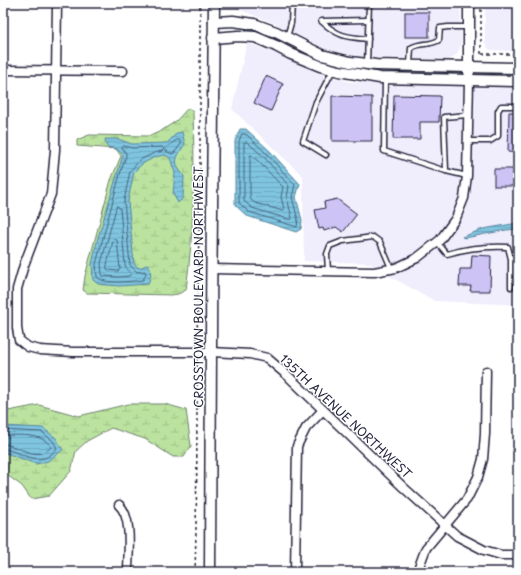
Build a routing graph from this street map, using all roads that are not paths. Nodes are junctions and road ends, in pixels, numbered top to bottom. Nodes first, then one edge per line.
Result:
1 (57, 3) edge
2 (214, 3) edge
3 (292, 3) edge
4 (369, 3) edge
5 (469, 3) edge
6 (368, 20) junction
7 (214, 22) junction
8 (469, 27) junction
9 (287, 37) junction
10 (213, 38) junction
11 (368, 39) junction
12 (282, 48) junction
13 (368, 64) junction
14 (410, 65) junction
15 (469, 66) junction
16 (518, 68) edge
17 (333, 69) junction
18 (3, 70) edge
19 (56, 71) junction
20 (123, 71) dead end
21 (366, 75) junction
22 (385, 78) junction
23 (468, 80) junction
24 (518, 81) edge
25 (518, 106) edge
26 (468, 115) junction
27 (468, 141) junction
28 (326, 155) dead end
29 (446, 171) junction
30 (467, 176) junction
31 (438, 241) junction
32 (392, 268) junction
33 (212, 269) junction
34 (328, 272) junction
35 (511, 287) dead end
36 (211, 352) junction
37 (486, 370) dead end
38 (323, 410) junction
39 (119, 505) dead end
40 (445, 525) junction
41 (518, 555) edge
42 (128, 572) edge
43 (210, 572) edge
44 (295, 572) edge
45 (418, 572) edge

1 - 19 street
2 - 7 street, CROSSTOWN BOULEVARD NORTHWEST
3 - 9 lane
4 - 6 lane
5 - 8 street
6 - 11 lane
6 - 11 lane
7 - 9 street
7 - 10 street, CROSSTOWN BOULEVARD NORTHWEST
8 - 14 lane
8 - 15 street
9 - 12 street
9 - 13 street
10 - 12 street
10 - 33 street, CROSSTOWN BOULEVARD NORTHWEST
11 - 13 lane
12 - 17 street
13 - 14 street
13 - 21 street
14 - 15 street
15 - 16 street
15 - 23 street
17 - 21 street
17 - 28 lane
18 - 19 street
19 - 20 street
19 - 36 street, 135TH AVENUE NORTHWEST
21 - 22 street
22 - 23 street
22 - 29 lane
23 - 24 street
23 - 26 street
25 - 27 lane
26 - 27 street
26 - 29 lane
27 - 30 street
29 - 30 lane
30 - 31 street
31 - 32 street
31 - 35 lane
32 - 34 street
32 - 34 lane
33 - 34 street
33 - 36 street, CROSSTOWN BOULEVARD NORTHWEST
36 - 38 street, 135TH AVENUE NORTHWEST
36 - 43 street, CROSSTOWN BOULEVARD NORTHWEST
37 - 40 street
38 - 40 street, 135TH AVENUE NORTHWEST
38 - 44 street
39 - 42 street
40 - 41 street, 135TH AVENUE NORTHWEST
40 - 45 street

